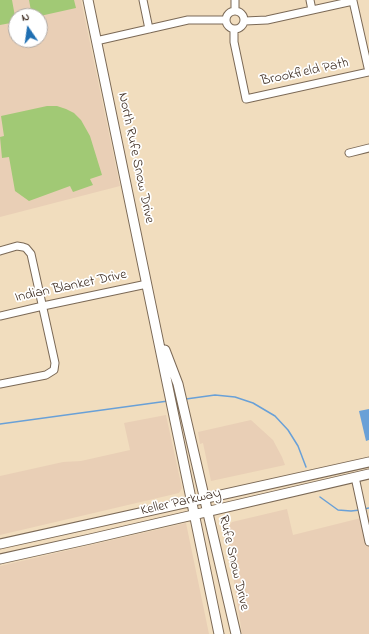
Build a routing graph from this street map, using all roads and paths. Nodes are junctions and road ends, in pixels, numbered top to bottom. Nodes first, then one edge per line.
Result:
1 (88, 0) edge
2 (144, 0) edge
3 (235, 0) edge
4 (310, 0) edge
5 (312, 10) junction
6 (235, 11) junction
7 (226, 20) junction
8 (245, 21) junction
9 (149, 29) junction
10 (234, 30) junction
11 (96, 41) junction
12 (369, 72) edge
13 (369, 148) edge
14 (349, 153) dead end
15 (0, 251) edge
16 (147, 284) junction
17 (43, 306) junction
18 (0, 316) edge
19 (155, 322) junction
20 (0, 384) edge
21 (191, 442) junction
22 (181, 444) junction
23 (366, 463) edge
24 (369, 474) edge
25 (354, 477) junction
26 (204, 498) junction
27 (192, 501) junction
28 (207, 512) junction
29 (195, 514) junction
30 (41, 535) junction
31 (369, 542) edge
32 (0, 544) edge
33 (45, 548) junction
34 (0, 558) edge
35 (220, 634) edge
36 (236, 634) edge

1 - 11 main road, North Rufe Snow Drive
2 - 9 street
3 - 6 street
4 - 5 street
5 - 8 street
5 - 12 street
6 - 7 street
6 - 8 street
7 - 9 street
7 - 10 street
8 - 10 street
9 - 11 street
10 - 12 street, Brookfield Path
11 - 16 main road, North Rufe Snow Drive
13 - 14 street
15 - 17 street
16 - 17 street, Indian Blanket Drive
16 - 19 main road, North Rufe Snow Drive
17 - 18 street, Indian Blanket Drive
17 - 20 street
19 - 21 main road, North Rufe Snow Drive
19 - 22 main road, North Rufe Snow Drive
21 - 22 main road
21 - 26 main road, North Rufe Snow Drive
22 - 27 main road, North Rufe Snow Drive
23 - 25 main road
23 - 26 main road, Keller Parkway
24 - 25 main road, Keller Parkway
25 - 28 main road, Keller Parkway
25 - 31 street
26 - 27 main road, Keller Parkway
26 - 28 main road, Rufe Snow Drive
27 - 29 main road, Rufe Snow Drive
27 - 30 main road, Keller Parkway
28 - 29 main road, Keller Parkway
28 - 36 main road, Rufe Snow Drive
29 - 33 main road, Keller Parkway
29 - 35 main road, Rufe Snow Drive
30 - 32 main road, Keller Parkway
30 - 33 main road
33 - 34 main road, Keller Parkway

